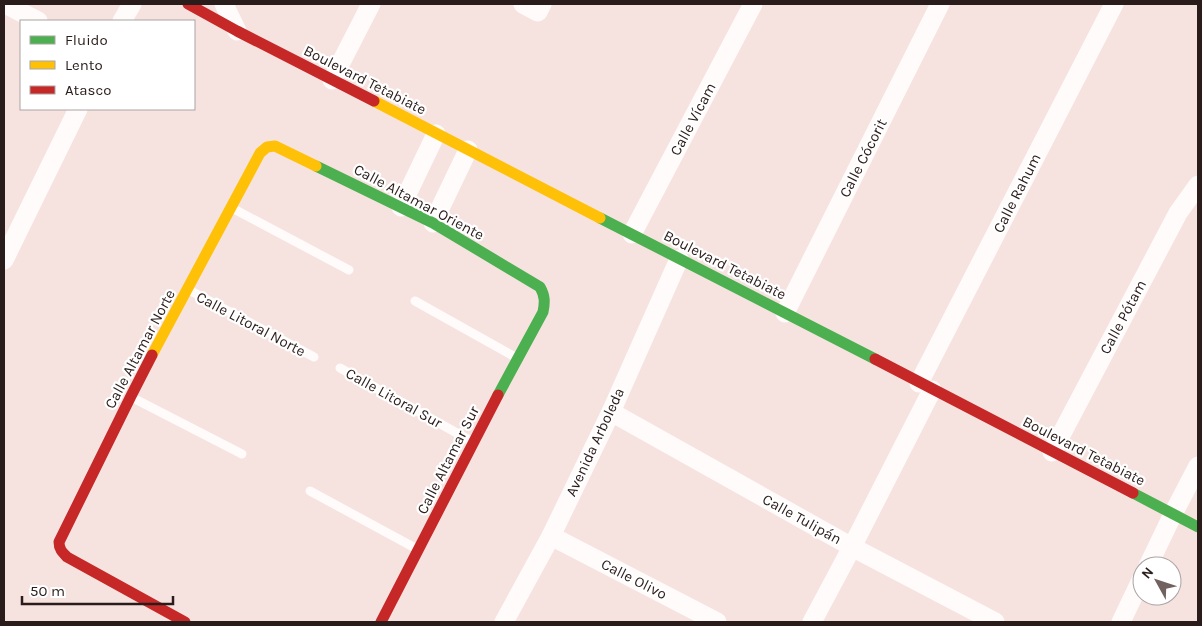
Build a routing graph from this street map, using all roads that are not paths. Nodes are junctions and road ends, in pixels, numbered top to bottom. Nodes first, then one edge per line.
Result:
1 (5, 4) edge
2 (132, 4) edge
3 (188, 4) edge
4 (224, 4) edge
5 (371, 4) edge
6 (523, 4) edge
7 (542, 4) edge
8 (753, 4) edge
9 (940, 4) edge
10 (1114, 4) edge
11 (36, 20) edge
12 (123, 20) edge
13 (237, 31) junction
14 (332, 80) junction
15 (78, 110) edge
16 (436, 134) junction
17 (468, 150) junction
18 (258, 155) joint
19 (1198, 185) edge
20 (401, 207) junction
21 (232, 208) junction
22 (432, 223) junction
23 (632, 234) junction
24 (679, 259) junction
25 (4, 260) edge
26 (349, 270) dead end
27 (188, 290) junction
28 (415, 301) dead end
29 (542, 312) joint
30 (785, 313) junction
31 (314, 357) dead end
32 (517, 359) junction
33 (340, 368) dead end
34 (925, 386) junction
35 (131, 396) junction
36 (611, 412) junction
37 (474, 443) junction
38 (1052, 452) junction
39 (242, 454) dead end
40 (1198, 466) edge
41 (310, 491) dead end
42 (1173, 514) junction
43 (1198, 527) edge
44 (550, 536) junction
45 (852, 547) junction
46 (419, 550) junction
47 (1153, 556) edge
48 (1132, 599) edge
49 (186, 622) edge
50 (381, 622) edge
51 (504, 622) edge
52 (717, 622) edge
53 (812, 622) edge
54 (995, 622) edge
55 (1121, 622) edge

1 - 11 street
2 - 12 street
3 - 13 street, Boulevard Tetabiate
4 - 13 street
5 - 14 street
6 - 7 street
8 - 23 street, Calle Vícam
9 - 30 street, Calle Cócorit
10 - 34 street, Calle Rahum
13 - 14 street, Boulevard Tetabiate
14 - 16 street, Boulevard Tetabiate
15 - 25 street
16 - 17 street, Boulevard Tetabiate
16 - 20 street
17 - 22 street
17 - 23 street, Boulevard Tetabiate
18 - 20 street, Calle Altamar Oriente
18 - 21 street, Calle Altamar Norte
19 - 38 street, Calle Pótam
20 - 22 street, Calle Altamar Oriente
21 - 26 lane
21 - 27 street, Calle Altamar Norte
22 - 29 street, Calle Altamar Oriente
23 - 24 street, Boulevard Tetabiate
24 - 30 street, Boulevard Tetabiate
24 - 36 street, Avenida Arboleda
27 - 31 lane, Calle Litoral Norte
27 - 35 street, Calle Altamar Norte
28 - 32 lane
29 - 32 street, Calle Altamar Sur
30 - 34 street, Boulevard Tetabiate
32 - 37 street, Calle Altamar Sur
33 - 37 lane, Calle Litoral Sur
34 - 38 street, Boulevard Tetabiate
34 - 45 street, Calle Rahum
35 - 39 lane
35 - 49 street, Calle Altamar Norte
36 - 44 street, Avenida Arboleda
36 - 45 street, Calle Tulipán
37 - 46 street, Calle Altamar Sur
38 - 42 street, Boulevard Tetabiate
40 - 42 street
41 - 46 lane
42 - 43 street, Boulevard Tetabiate
42 - 47 street
44 - 51 street, Avenida Arboleda
44 - 52 street, Calle Olivo
45 - 53 street, Calle Rahum
45 - 54 street, Calle Tulipán
46 - 50 street, Calle Altamar Sur
48 - 55 street

